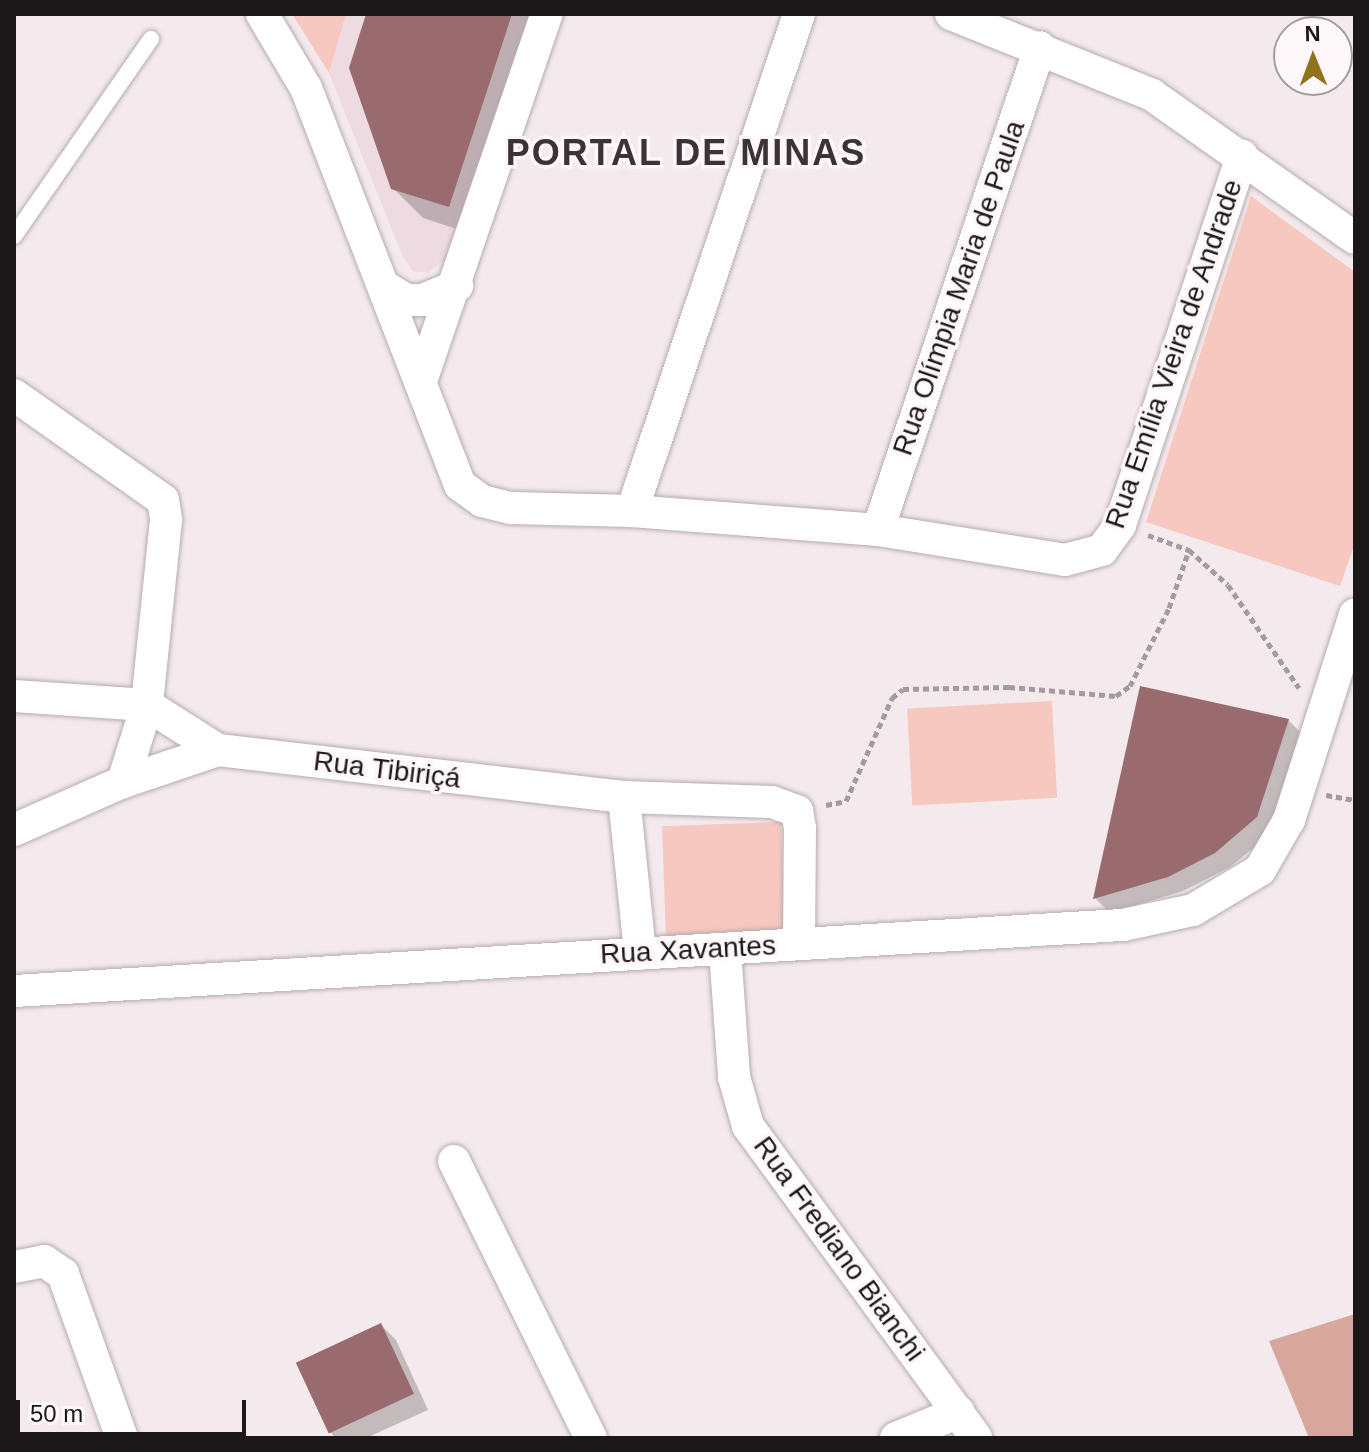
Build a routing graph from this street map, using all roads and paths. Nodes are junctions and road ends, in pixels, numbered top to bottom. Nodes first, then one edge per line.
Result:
1 (262, 14) edge
2 (547, 14) edge
3 (799, 14) edge
4 (951, 14) edge
5 (151, 39) dead end
6 (1040, 47) junction
7 (1242, 156) junction
8 (14, 236) edge
9 (1355, 238) edge
10 (457, 286) junction
11 (385, 287) junction
12 (421, 381) junction
13 (14, 395) edge
14 (632, 511) junction
15 (878, 530) junction
16 (1111, 537) junction
17 (1189, 550) junction
18 (1355, 614) edge
19 (14, 696) edge
20 (147, 705) junction
21 (1327, 706) junction
22 (218, 750) junction
23 (123, 782) junction
24 (624, 797) junction
25 (784, 807) junction
26 (14, 830) edge
27 (799, 943) junction
28 (725, 950) junction
29 (640, 953) junction
30 (14, 991) edge
31 (454, 1161) dead end
32 (17, 1266) edge
33 (968, 1425) edge
34 (122, 1438) edge
35 (591, 1438) edge
36 (896, 1438) edge

1 - 11 street
2 - 10 street
3 - 14 street
4 - 6 street
5 - 8 lane
6 - 7 street
6 - 15 street, Rua Olímpia Maria de Paula
7 - 9 street
7 - 16 street, Rua Emília Vieira de Andrade
10 - 11 street
10 - 12 street
11 - 12 street
12 - 14 street
13 - 20 street
14 - 15 street
15 - 16 street
16 - 17 path
17 - 21 path
17 - 25 path
18 - 21 street, Rua Xavantes
19 - 20 street, Rua Tibiriçá
20 - 22 street, Rua Tibiriçá
20 - 23 street
21 - 27 street, Rua Xavantes
22 - 23 street
22 - 24 street, Rua Tibiriçá
23 - 26 street
24 - 25 street, Rua Tibiriçá
24 - 29 street
25 - 27 street
27 - 28 street, Rua Xavantes
28 - 29 street, Rua Xavantes
28 - 33 street, Rua Frediano Bianchi
29 - 30 street, Rua Xavantes
31 - 35 street
32 - 34 street
33 - 36 street

